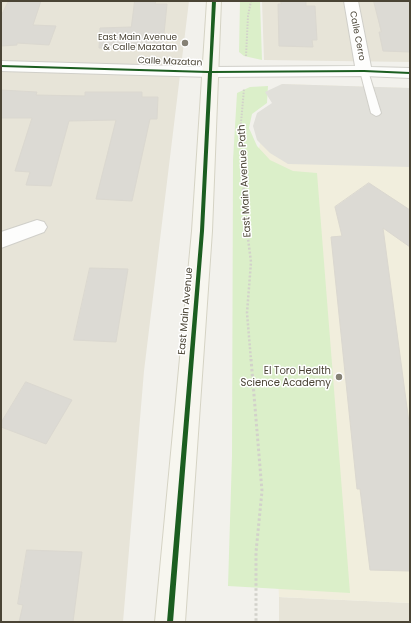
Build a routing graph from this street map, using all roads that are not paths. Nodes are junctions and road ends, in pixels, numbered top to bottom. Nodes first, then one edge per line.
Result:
1 (214, 1) edge
2 (351, 1) edge
3 (1, 66) edge
4 (364, 71) junction
5 (211, 72) junction
6 (410, 73) edge
7 (376, 113) dead end
8 (37, 227) dead end
9 (1, 240) edge
10 (170, 622) edge

1 - 5 main road, East Main Avenue
2 - 4 street, Calle Cerro
3 - 5 street, Calle Mazatan
4 - 5 street, Calle Mazatan
4 - 6 street, Calle Mazatan
4 - 7 lane
5 - 10 main road, East Main Avenue
8 - 9 street

